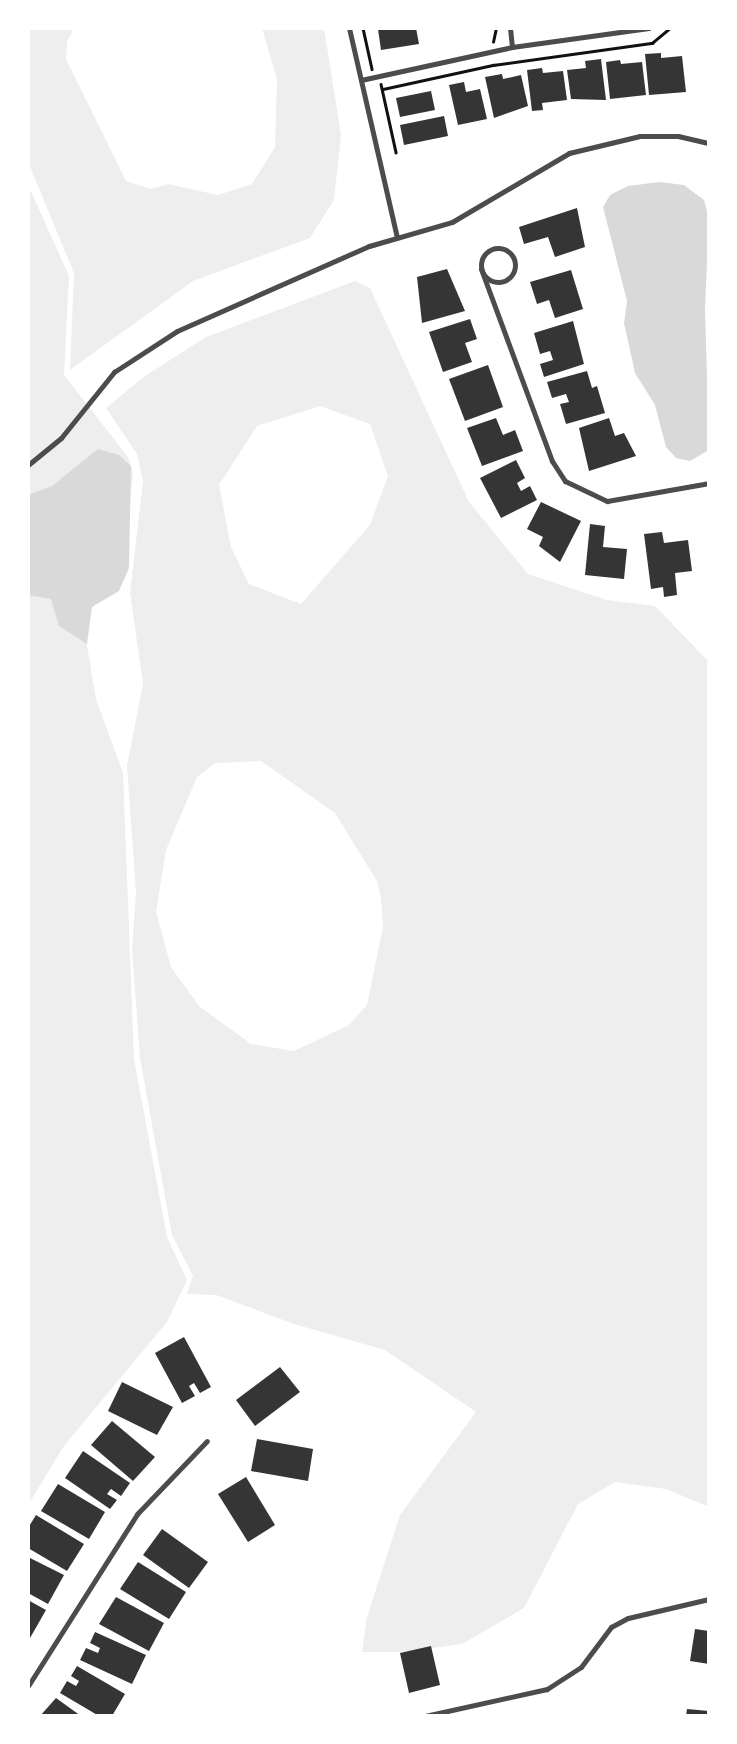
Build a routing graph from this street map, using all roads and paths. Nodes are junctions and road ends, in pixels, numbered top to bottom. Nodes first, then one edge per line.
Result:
1 (349, 28) edge
2 (363, 28) edge
3 (496, 28) edge
4 (510, 28) edge
5 (649, 28) edge
6 (670, 28) edge
7 (512, 47) junction
8 (495, 51) junction
9 (378, 77) junction
10 (361, 80) junction
11 (383, 89) junction
12 (709, 143) edge
13 (396, 152) dead end
14 (397, 238) junction
15 (481, 270) junction
16 (28, 465) edge
17 (709, 483) edge
18 (207, 1441) dead end
19 (709, 1599) edge
20 (28, 1686) edge
21 (464, 1708) junction
22 (350, 1716) edge
23 (359, 1716) edge
24 (425, 1716) edge
25 (466, 1716) edge

1 - 10 street
2 - 9 path
3 - 8 path
4 - 7 street
5 - 7 street
6 - 11 path
7 - 8 street
8 - 9 street
9 - 10 street
9 - 11 path
10 - 14 street
11 - 13 path
12 - 14 street
14 - 16 street
15 - 15 street
15 - 17 street
18 - 20 street
19 - 21 street
21 - 24 street
21 - 25 street
22 - 23 street

